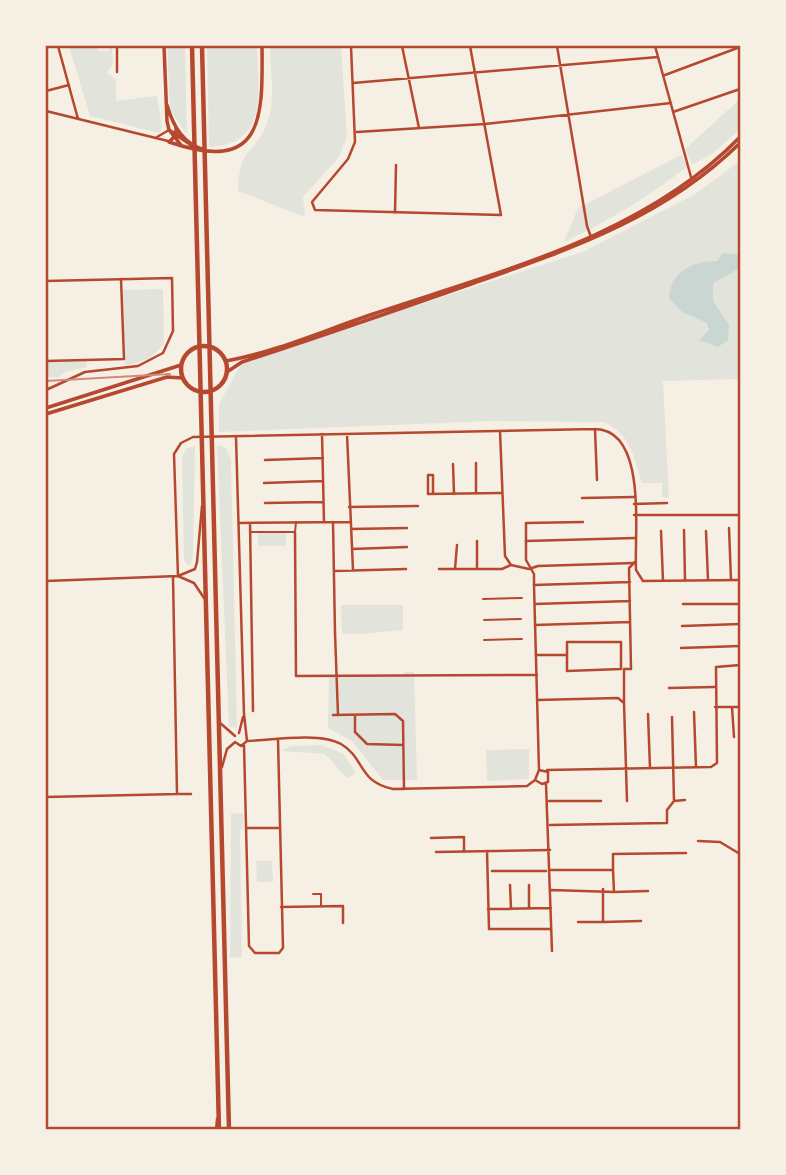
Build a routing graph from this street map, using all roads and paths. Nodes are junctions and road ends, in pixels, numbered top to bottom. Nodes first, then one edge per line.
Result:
1 (58, 46) edge
2 (117, 46) edge
3 (163, 46) edge
4 (192, 46) edge
5 (202, 46) edge
6 (262, 46) edge
7 (351, 46) edge
8 (402, 46) edge
9 (470, 46) edge
10 (557, 46) edge
11 (655, 46) edge
12 (723, 46) edge
13 (740, 47) edge
14 (725, 52) junction
15 (658, 57) junction
16 (561, 66) junction
17 (117, 72) dead end
18 (475, 72) junction
19 (664, 75) junction
20 (410, 80) junction
21 (353, 83) junction
22 (69, 85) junction
23 (740, 89) edge
24 (46, 91) edge
25 (166, 101) junction
26 (671, 103) junction
27 (46, 111) edge
28 (673, 112) junction
29 (569, 115) junction
30 (78, 118) junction
31 (485, 124) junction
32 (176, 128) junction
33 (419, 128) junction
34 (169, 130) junction
35 (357, 132) junction
36 (175, 136) junction
37 (156, 137) junction
38 (740, 137) edge
39 (169, 142) junction
40 (740, 143) edge
41 (183, 146) junction
42 (198, 148) junction
43 (214, 152) junction
44 (396, 165) dead end
45 (691, 177) junction
46 (395, 213) junction
47 (591, 237) junction
48 (566, 249) junction
49 (121, 279) junction
50 (46, 281) edge
51 (198, 347) junction
52 (208, 347) junction
53 (124, 359) junction
54 (46, 360) edge
55 (226, 361) junction
56 (181, 365) junction
57 (124, 368) junction
58 (227, 373) junction
59 (183, 378) junction
60 (46, 390) edge
61 (199, 392) junction
62 (209, 392) junction
63 (46, 408) edge
64 (46, 414) edge
65 (595, 429) junction
66 (500, 431) junction
67 (322, 434) junction
68 (347, 434) junction
69 (236, 436) junction
70 (323, 458) junction
71 (265, 460) dead end
72 (475, 463) dead end
73 (453, 464) dead end
74 (597, 480) dead end
75 (323, 481) junction
76 (264, 482) dead end
77 (476, 493) junction
78 (501, 493) junction
79 (433, 494) junction
80 (454, 494) junction
81 (634, 496) junction
82 (582, 498) dead end
83 (323, 502) junction
84 (265, 503) dead end
85 (667, 503) dead end
86 (634, 504) junction
87 (202, 506) junction
88 (418, 506) dead end
89 (349, 507) junction
90 (634, 515) junction
91 (740, 515) edge
92 (296, 522) junction
93 (324, 522) junction
94 (332, 522) junction
95 (351, 522) junction
96 (583, 522) dead end
97 (239, 523) junction
98 (250, 523) junction
99 (351, 528) junction
100 (407, 528) dead end
101 (729, 528) dead end
102 (684, 530) dead end
103 (661, 531) dead end
104 (706, 531) dead end
105 (250, 532) junction
106 (295, 532) junction
107 (635, 538) junction
108 (477, 541) dead end
109 (526, 541) junction
110 (457, 545) dead end
111 (407, 547) dead end
112 (352, 549) junction
113 (635, 562) junction
114 (511, 565) junction
115 (406, 569) dead end
116 (439, 569) dead end
117 (529, 569) junction
118 (353, 570) junction
119 (455, 570) junction
120 (477, 570) junction
121 (334, 571) junction
122 (178, 576) junction
123 (173, 577) junction
124 (708, 580) junction
125 (731, 580) junction
126 (740, 580) edge
127 (46, 581) edge
128 (663, 581) junction
129 (685, 581) junction
130 (630, 582) junction
131 (534, 585) junction
132 (204, 598) junction
133 (484, 598) dead end
134 (522, 598) dead end
135 (630, 601) junction
136 (535, 604) junction
137 (683, 604) dead end
138 (740, 604) edge
139 (522, 619) dead end
140 (484, 620) dead end
141 (630, 622) junction
142 (740, 624) edge
143 (535, 625) junction
144 (682, 626) dead end
145 (522, 639) dead end
146 (484, 640) dead end
147 (740, 646) edge
148 (681, 648) dead end
149 (536, 655) junction
150 (567, 655) junction
151 (740, 665) edge
152 (623, 669) junction
153 (537, 675) junction
154 (336, 676) junction
155 (715, 687) junction
156 (669, 688) dead end
157 (537, 699) junction
158 (624, 703) junction
159 (715, 707) junction
160 (732, 707) junction
161 (740, 707) edge
162 (253, 711) dead end
163 (694, 712) dead end
164 (244, 714) junction
165 (649, 714) dead end
166 (356, 715) junction
167 (672, 717) dead end
168 (219, 722) junction
169 (239, 733) junction
170 (245, 734) junction
171 (235, 736) junction
172 (734, 737) dead end
173 (278, 740) junction
174 (247, 741) junction
175 (235, 742) junction
176 (244, 745) junction
177 (403, 745) junction
178 (696, 767) junction
179 (650, 768) junction
180 (673, 768) junction
181 (626, 769) junction
182 (539, 770) junction
183 (547, 771) junction
184 (221, 774) junction
185 (535, 780) junction
186 (546, 783) junction
187 (404, 789) junction
188 (177, 794) junction
189 (191, 794) dead end
190 (46, 797) edge
191 (674, 800) junction
192 (685, 800) dead end
193 (549, 801) junction
194 (601, 801) dead end
195 (626, 801) dead end
196 (550, 825) junction
197 (247, 828) junction
198 (280, 828) junction
199 (431, 838) dead end
200 (698, 841) dead end
201 (550, 850) junction
202 (488, 851) junction
203 (436, 852) dead end
204 (464, 852) junction
205 (685, 852) dead end
206 (740, 854) edge
207 (549, 870) junction
208 (613, 870) junction
209 (492, 871) dead end
210 (510, 885) dead end
211 (529, 885) dead end
212 (603, 889) junction
213 (551, 890) junction
214 (648, 891) dead end
215 (614, 892) junction
216 (313, 894) dead end
217 (321, 906) junction
218 (281, 907) junction
219 (529, 908) junction
220 (552, 908) junction
221 (488, 909) junction
222 (511, 909) junction
223 (641, 921) dead end
224 (578, 922) dead end
225 (603, 922) junction
226 (343, 923) dead end
227 (552, 929) junction
228 (552, 951) dead end
229 (217, 1129) edge
230 (229, 1129) edge

1 - 22 street
2 - 17 street
3 - 25 street
4 - 51 main road
5 - 52 main road
6 - 43 street
7 - 21 street
8 - 20 street
9 - 18 street
10 - 16 street
11 - 15 street
12 - 14 street
13 - 14 street
14 - 19 street
15 - 16 street
15 - 19 street
16 - 18 street
16 - 29 street
18 - 20 street
18 - 31 street
19 - 26 street
20 - 21 street
20 - 33 street
21 - 35 street
22 - 24 street
22 - 30 street
23 - 28 street
25 - 32 street
25 - 34 street
26 - 28 street
26 - 29 street
27 - 30 street
28 - 45 street
29 - 31 street
29 - 47 street
30 - 37 street
31 - 33 street
31 - 46 street
32 - 36 street
32 - 42 street
33 - 35 street
34 - 36 street
34 - 37 street
35 - 46 street
36 - 39 street
36 - 41 street
36 - 42 street
37 - 39 street
38 - 45 street
39 - 41 street
40 - 48 street
41 - 43 street
42 - 43 street
44 - 46 street
45 - 47 street
47 - 48 street
48 - 55 street
48 - 58 street
49 - 50 street
49 - 53 street
49 - 57 street
51 - 52 main road
51 - 56 main road
51 - 61 main road
52 - 55 main road
52 - 62 main road
53 - 54 street
53 - 57 street
55 - 58 main road
56 - 59 main road
56 - 63 street
57 - 60 street
58 - 62 main road
59 - 61 main road
59 - 64 street
61 - 62 main road
61 - 87 main road
62 - 168 main road
65 - 66 street
65 - 74 street
65 - 81 street
66 - 68 street
66 - 78 street
67 - 68 street
67 - 69 street
67 - 70 street
68 - 89 street
69 - 97 street
69 - 122 street
70 - 71 street
70 - 75 street
72 - 77 street
73 - 80 street
75 - 76 street
75 - 83 street
77 - 78 street
77 - 80 street
78 - 114 street
79 - 79 street
79 - 80 street
81 - 82 street
81 - 86 street
83 - 84 street
83 - 93 street
85 - 86 street
86 - 90 street
87 - 122 street
87 - 132 main road
88 - 89 street
89 - 95 street
90 - 91 street
90 - 107 street
92 - 93 street
92 - 98 street
92 - 106 lane
93 - 94 street
94 - 95 street
94 - 121 street
95 - 99 street
96 - 109 street
97 - 98 street
97 - 164 street
98 - 105 street
99 - 100 street
99 - 112 street
101 - 125 street
102 - 129 street
103 - 128 street
104 - 124 street
105 - 106 lane
105 - 162 street
106 - 154 street
107 - 109 street
107 - 113 street
108 - 120 street
109 - 117 street
110 - 119 street
111 - 112 street
112 - 118 street
113 - 117 street
113 - 128 street
113 - 130 street
114 - 117 street
114 - 120 street
115 - 118 street
116 - 119 street
117 - 131 street
118 - 121 street
119 - 120 street
121 - 154 street
122 - 123 street
122 - 132 street
123 - 127 street
123 - 188 street
124 - 125 street
124 - 129 street
125 - 126 street
128 - 129 street
130 - 131 street
130 - 135 street
131 - 136 street
132 - 229 main road
133 - 134 lane
135 - 136 street
135 - 141 street
136 - 143 street
137 - 138 street
139 - 140 lane
141 - 143 street
141 - 152 street
142 - 144 street
143 - 149 street
145 - 146 lane
147 - 148 street
149 - 150 street
149 - 153 street
150 - 152 street
150 - 152 street
151 - 155 street
152 - 158 street
153 - 154 street
153 - 157 street
154 - 166 street
155 - 156 street
155 - 159 street
157 - 158 street
157 - 182 street
158 - 181 street
159 - 160 street
159 - 178 street
160 - 161 street
160 - 172 street
163 - 178 street
164 - 169 street
164 - 170 street
165 - 179 street
166 - 177 street
166 - 177 street
167 - 180 street
168 - 171 street
168 - 184 main road
169 - 170 street
169 - 171 street
170 - 174 street
171 - 175 street
173 - 174 street
173 - 187 street
173 - 198 street
174 - 176 street
175 - 176 street
175 - 184 street
176 - 197 street
177 - 187 street
178 - 180 street
179 - 180 street
179 - 181 street
180 - 191 street
181 - 183 street
181 - 195 street
182 - 183 street
182 - 185 street
183 - 186 street
184 - 230 main road
185 - 186 street
185 - 187 street
186 - 193 street
188 - 189 street
188 - 190 street
191 - 192 street
191 - 196 street
193 - 194 street
193 - 196 street
196 - 201 street
197 - 198 street
197 - 218 street
198 - 218 street
199 - 204 street
200 - 206 street
201 - 202 street
201 - 207 street
202 - 204 street
202 - 221 street
203 - 204 street
205 - 208 street
207 - 208 street
207 - 209 street
207 - 213 street
208 - 215 street
210 - 222 street
211 - 219 street
212 - 213 street
212 - 215 street
212 - 225 street
213 - 220 street
214 - 215 street
216 - 217 lane
217 - 218 street
217 - 226 street
219 - 220 street
219 - 222 street
220 - 227 street
221 - 222 street
221 - 227 street
223 - 225 street
224 - 225 street
227 - 228 street

